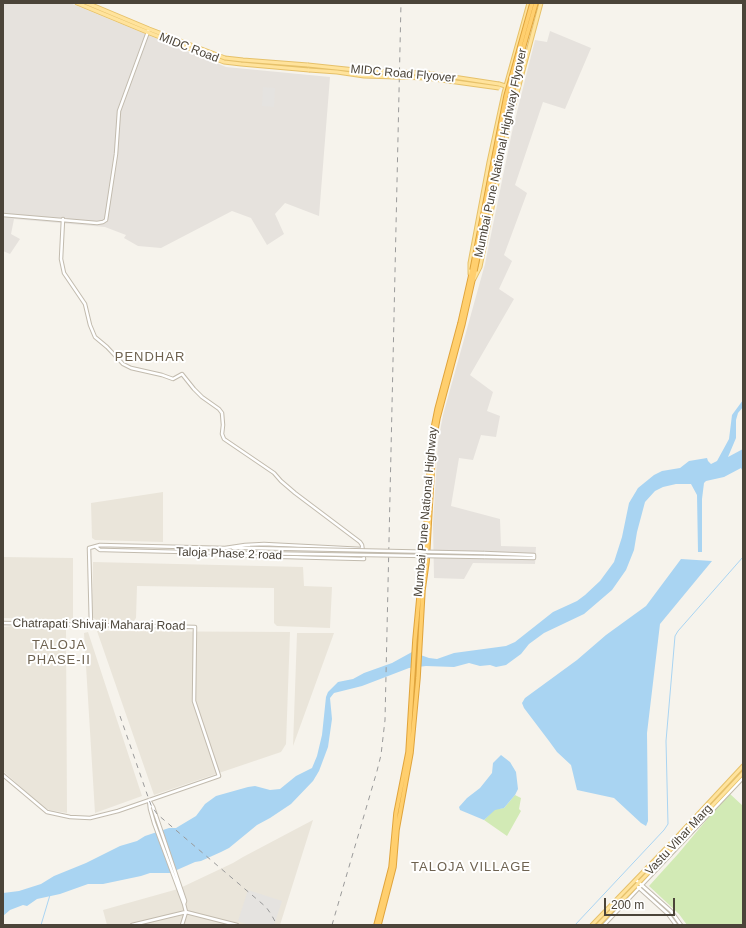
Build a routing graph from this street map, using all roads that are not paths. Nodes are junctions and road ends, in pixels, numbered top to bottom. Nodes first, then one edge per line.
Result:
1 (77, 3) edge
2 (87, 3) edge
3 (530, 3) edge
4 (536, 3) edge
5 (540, 3) edge
6 (148, 31) junction
7 (307, 67) joint
8 (499, 86) junction
9 (506, 86) junction
10 (505, 90) junction
11 (517, 92) junction
12 (3, 215) edge
13 (64, 219) junction
14 (473, 270) junction
15 (471, 280) junction
16 (96, 547) junction
17 (225, 548) junction
18 (362, 549) junction
19 (224, 553) junction
20 (3, 623) edge
21 (91, 625) junction
22 (743, 766) edge
23 (743, 772) edge
24 (3, 775) edge
25 (743, 778) edge
26 (149, 800) junction
27 (638, 883) junction
28 (638, 887) junction
29 (179, 888) junction
30 (186, 912) junction
31 (132, 925) edge
32 (182, 925) edge
33 (237, 925) edge
34 (378, 925) edge
35 (592, 925) edge
36 (598, 925) edge
37 (604, 925) edge
38 (676, 925) edge
39 (681, 925) edge

1 - 6 main road, MIDC Road
2 - 6 main road, MIDC Road
3 - 9 main road
3 - 14 highway, Mumbai Pune National Highway Flyover, bridge
4 - 14 highway, Mumbai Pune National Highway Flyover, bridge
5 - 11 main road
6 - 7 main road, MIDC Road
6 - 13 street
7 - 8 main road, MIDC Road Flyover, bridge
8 - 9 main road
8 - 10 main road
9 - 10 main road
9 - 11 main road
10 - 11 main road
10 - 15 main road
11 - 15 main road
12 - 13 street
13 - 18 street
14 - 15 highway, Mumbai Pune National Highway Flyover
15 - 34 highway, Mumbai Pune National Highway
15 - 34 highway, Mumbai Pune National Highway
16 - 17 street, Taloja Phase 2 road
16 - 19 street, Taloja Phase 2 road
16 - 21 street
17 - 18 street, Taloja Phase 2 road
17 - 19 street, bridge
18 - 19 street, Taloja Phase 2 road
20 - 21 street, Chatrapati Shivaji Maharaj Road
21 - 26 street, Chatrapati Shivaji Maharaj Road
22 - 27 main road
23 - 27 main road, Vastu Vihar Marg
24 - 26 street
25 - 27 street
26 - 29 street
26 - 29 street
27 - 28 main road, Vastu Vihar Marg
27 - 35 main road
27 - 39 street
28 - 36 main road, Vastu Vihar Marg
28 - 37 street
28 - 38 street
29 - 30 street
30 - 31 street
30 - 32 street
30 - 33 street

